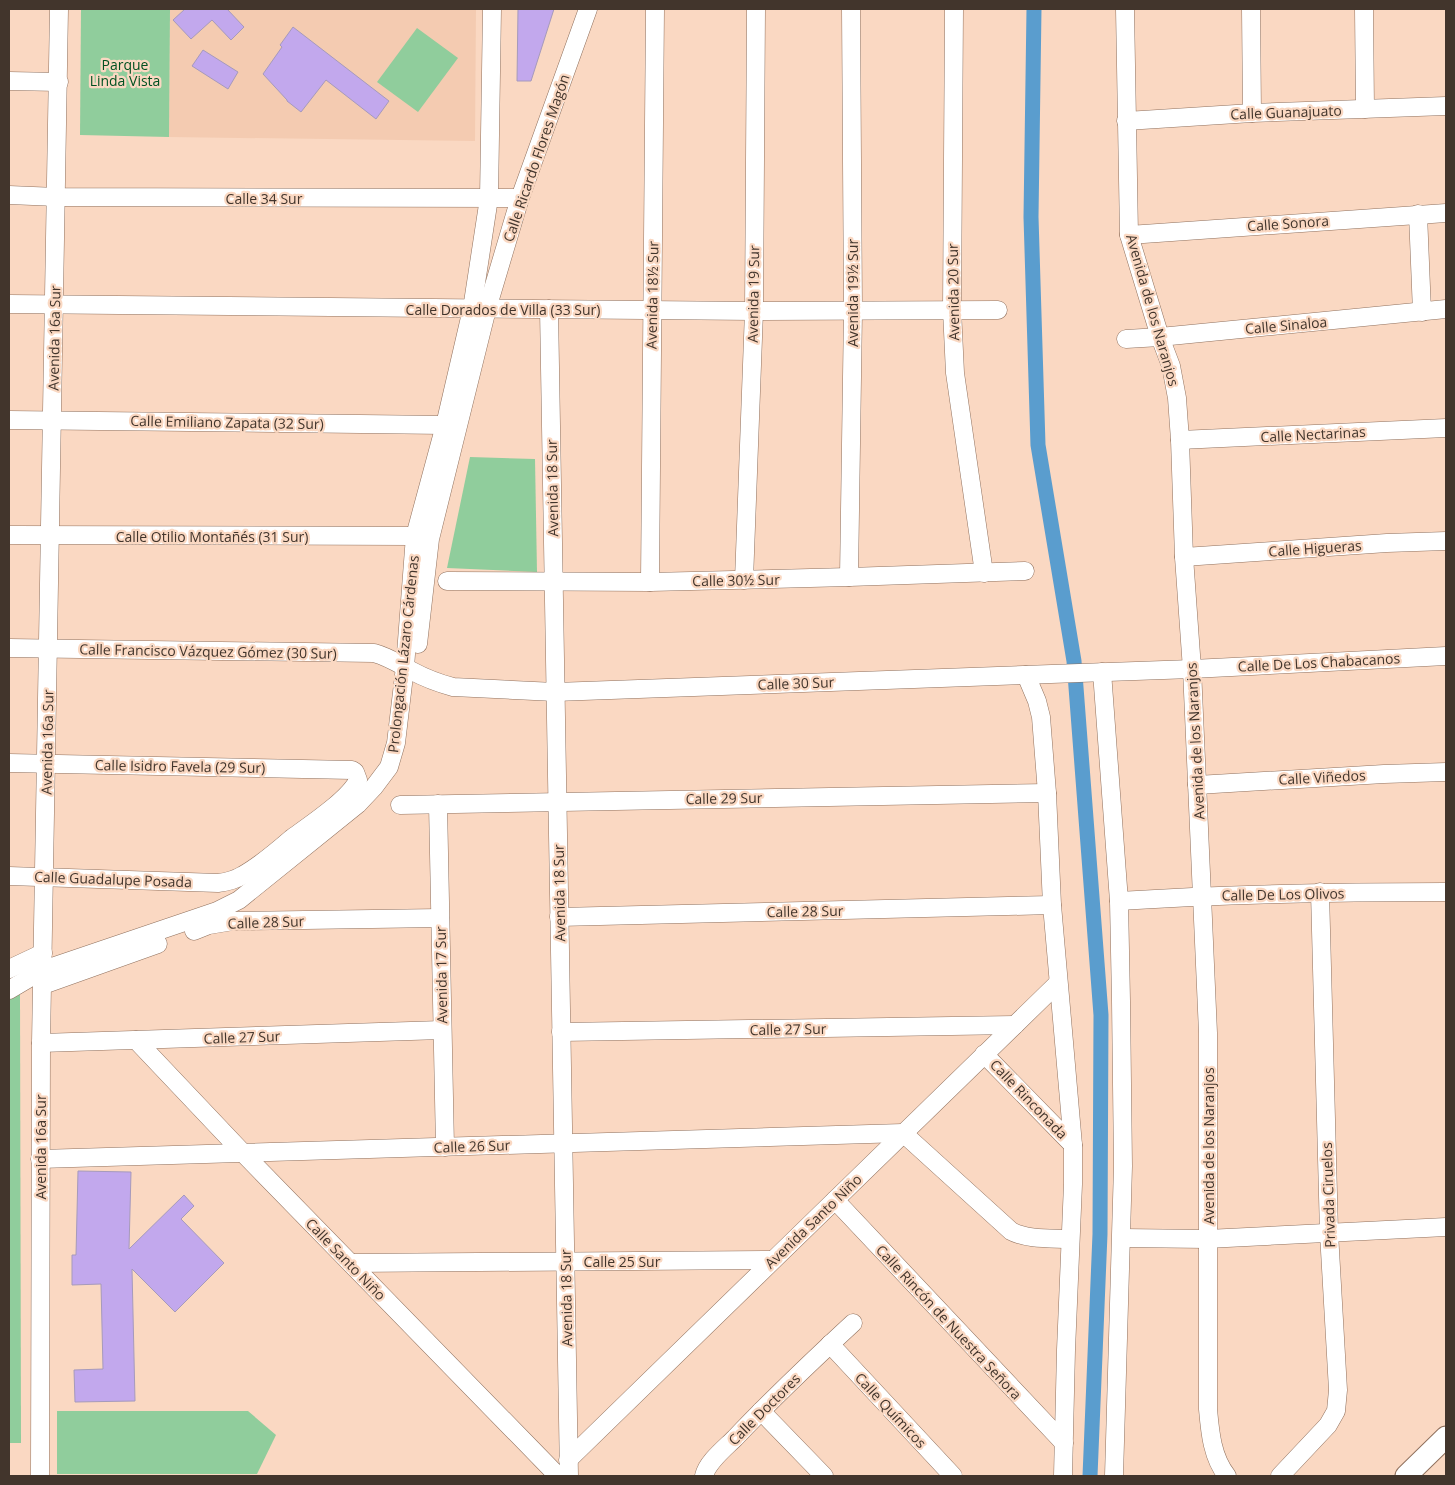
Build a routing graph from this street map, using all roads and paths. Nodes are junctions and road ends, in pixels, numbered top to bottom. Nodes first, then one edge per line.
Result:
1 (60, 9) edge
2 (492, 9) edge
3 (588, 9) edge
4 (655, 9) edge
5 (756, 9) edge
6 (851, 9) edge
7 (954, 9) edge
8 (1125, 9) edge
9 (1251, 9) edge
10 (1364, 9) edge
11 (9, 81) edge
12 (59, 82) junction
13 (1446, 106) edge
14 (1365, 109) junction
15 (1252, 113) junction
16 (1126, 121) junction
17 (9, 195) edge
18 (57, 197) junction
19 (489, 198) junction
20 (520, 198) junction
21 (1446, 212) edge
22 (1418, 214) junction
23 (1130, 235) junction
24 (9, 304) edge
25 (54, 305) junction
26 (480, 309) junction
27 (549, 309) junction
28 (1446, 309) edge
29 (652, 310) junction
30 (952, 310) junction
31 (998, 310) dead end
32 (754, 311) junction
33 (853, 312) junction
34 (1422, 312) junction
35 (1160, 337) junction
36 (1126, 339) dead end
37 (9, 420) edge
38 (52, 420) junction
39 (445, 425) junction
40 (1446, 428) edge
41 (1180, 440) junction
42 (9, 535) edge
43 (50, 536) junction
44 (415, 536) junction
45 (1446, 541) edge
46 (1184, 557) junction
47 (1025, 571) dead end
48 (984, 573) junction
49 (849, 577) junction
50 (554, 580) junction
51 (744, 580) junction
52 (447, 581) dead end
53 (650, 582) junction
54 (9, 648) edge
55 (49, 648) junction
56 (1446, 656) edge
57 (1192, 669) junction
58 (410, 670) junction
59 (1095, 672) junction
60 (1026, 675) junction
61 (555, 692) junction
62 (9, 763) edge
63 (47, 764) junction
64 (352, 770) joint
65 (1446, 772) edge
66 (1197, 785) junction
67 (1047, 793) junction
68 (557, 801) junction
69 (438, 804) junction
70 (400, 805) dead end
71 (9, 876) edge
72 (44, 876) junction
73 (1320, 892) junction
74 (1446, 892) edge
75 (1202, 896) junction
76 (1119, 901) junction
77 (1052, 905) junction
78 (559, 917) junction
79 (440, 918) junction
80 (9, 969) edge
81 (43, 969) junction
82 (1058, 983) junction
83 (9, 990) edge
84 (1015, 1025) junction
85 (442, 1030) junction
86 (561, 1032) junction
87 (136, 1040) junction
88 (41, 1043) junction
89 (984, 1054) junction
90 (903, 1133) junction
91 (563, 1143) junction
92 (1073, 1145) junction
93 (445, 1147) junction
94 (243, 1153) junction
95 (40, 1159) junction
96 (835, 1200) junction
97 (1446, 1226) edge
98 (1329, 1232) junction
99 (1122, 1238) junction
100 (1070, 1239) junction
101 (1207, 1239) junction
102 (773, 1260) junction
103 (565, 1262) junction
104 (351, 1264) junction
105 (853, 1322) dead end
106 (830, 1344) junction
107 (761, 1411) junction
108 (1445, 1442) edge
109 (1064, 1443) junction
110 (568, 1468) edge
111 (40, 1476) edge
112 (558, 1476) edge
113 (704, 1476) edge
114 (824, 1476) edge
115 (953, 1476) edge
116 (1063, 1476) edge
117 (1114, 1476) edge
118 (1228, 1476) edge
119 (1280, 1476) edge
120 (1406, 1476) edge

1 - 12 street, Avenida 16a Sur
2 - 19 street, Calle Ricardo Flores Magón
3 - 20 street, Calle Ricardo Flores Magón
4 - 29 street, Avenida 18½ Sur
5 - 32 street, Avenida 19 Sur
6 - 33 street, Avenida 19½ Sur
7 - 30 street, Avenida 20 Sur
8 - 16 street, Avenida de los Naranjos
9 - 15 street
10 - 14 street
11 - 12 street
12 - 18 street, Avenida 16a Sur
13 - 14 street, Calle Guanajuato
14 - 15 street, Calle Guanajuato
15 - 16 street, Calle Guanajuato
16 - 23 street, Avenida de los Naranjos
17 - 18 street, Calle 34 Sur
18 - 19 street, Calle 34 Sur
18 - 25 street, Avenida 16a Sur
19 - 20 street, Calle 34 Sur
19 - 26 street, Calle Ricardo Flores Magón
20 - 26 street, Calle Ricardo Flores Magón
21 - 22 street, Calle Sonora
22 - 23 street, Calle Sonora
22 - 34 street
23 - 35 street, Avenida de los Naranjos
24 - 25 street, Calle Dorados de Villa (33 Sur)
25 - 26 street, Calle Dorados de Villa (33 Sur)
25 - 38 street, Avenida 16a Sur
26 - 27 street, Calle Dorados de Villa (33 Sur)
26 - 39 street, Prolongación Lázaro Cárdenas
26 - 58 street, Prolongación Lázaro Cárdenas
27 - 29 street, Calle Dorados de Villa (33 Sur)
27 - 50 street, Avenida 18 Sur
28 - 34 street, Calle Sinaloa
29 - 32 street, Calle Dorados de Villa (33 Sur)
29 - 53 street, Avenida 18½ Sur
30 - 31 street, Calle Dorados de Villa (33 Sur)
30 - 33 street, Calle Dorados de Villa (33 Sur)
30 - 48 street, Avenida 20 Sur
32 - 33 street, Calle Dorados de Villa (33 Sur)
32 - 51 street, Avenida 19 Sur
33 - 49 street, Avenida 19½ Sur
34 - 35 street, Calle Sinaloa
35 - 36 street, Calle Sinaloa
35 - 41 street, Avenida de los Naranjos
37 - 38 street, Calle Emiliano Zapata (32 Sur)
38 - 39 street, Calle Emiliano Zapata (32 Sur)
38 - 43 street, Avenida 16a Sur
39 - 44 street, Prolongación Lázaro Cárdenas
40 - 41 street, Calle Nectarinas
41 - 46 street, Avenida de los Naranjos
42 - 43 street, Calle Otilio Montañés (31 Sur)
43 - 44 street, Calle Otilio Montañés (31 Sur)
43 - 55 street, Avenida 16a Sur
44 - 58 street, Prolongación Lázaro Cárdenas
45 - 46 street, Calle Higueras
46 - 57 street, Avenida de los Naranjos
47 - 48 street, Calle 30½ Sur
48 - 49 street, Calle 30½ Sur
49 - 51 street, Calle 30½ Sur
50 - 52 street, Calle 30½ Sur
50 - 53 street, Calle 30½ Sur
50 - 61 street, Avenida 18 Sur
51 - 53 street, Calle 30½ Sur
54 - 55 street, Calle Francisco Vázquez Gómez (30 Sur)
55 - 58 street, Calle Francisco Vázquez Gómez (30 Sur)
55 - 63 street, Avenida 16a Sur
56 - 57 street, Calle De Los Chabacanos
57 - 59 street, Calle 30 Sur
57 - 66 street, Avenida de los Naranjos
58 - 61 street, Calle 30 Sur
58 - 81 street, Prolongación Lázaro Cárdenas
59 - 60 street, Calle 30 Sur
59 - 76 street
60 - 61 street, Calle 30 Sur
60 - 67 street
61 - 68 street, Avenida 18 Sur
62 - 63 street, Calle Isidro Favela (29 Sur)
63 - 64 street, Calle Isidro Favela (29 Sur)
63 - 72 street, Avenida 16a Sur
64 - 72 street, Calle Guadalupe Posada
65 - 66 street, Calle Viñedos
66 - 75 street, Avenida de los Naranjos
67 - 68 street, Calle 29 Sur
67 - 77 street
68 - 69 street, Calle 29 Sur
68 - 78 street, Avenida 18 Sur
69 - 70 street, Calle 29 Sur
69 - 79 street, Avenida 17 Sur
71 - 72 street, Calle Guadalupe Posada
72 - 81 street, Avenida 16a Sur
73 - 74 street, Calle De Los Olivos
73 - 75 street, Calle De Los Olivos
73 - 98 street, Privada Ciruelos
75 - 76 street, Calle De Los Olivos
75 - 101 street, Avenida de los Naranjos
76 - 99 street
77 - 78 street, Calle 28 Sur
77 - 82 street
78 - 86 street, Avenida 18 Sur
79 - 81 street, Calle 28 Sur
79 - 85 street, Avenida 17 Sur
80 - 81 street
81 - 83 street, Prolongación Lázaro Cárdenas
81 - 88 street, Avenida 16a Sur
82 - 84 street, Avenida Santo Niño
82 - 92 street
84 - 86 street, Calle 27 Sur
84 - 89 street, Avenida Santo Niño
85 - 87 street, Calle 27 Sur
85 - 93 street, Avenida 17 Sur
86 - 91 street, Avenida 18 Sur
87 - 88 street, Calle 27 Sur
87 - 94 street, Calle Santo Niño
88 - 95 street, Avenida 16a Sur
89 - 90 street, Avenida Santo Niño
89 - 92 street, Calle Rinconada
90 - 91 street, Calle 26 Sur
90 - 96 street, Avenida Santo Niño
90 - 100 street
91 - 93 street, Calle 26 Sur
91 - 103 street, Avenida 18 Sur
92 - 100 street
93 - 94 street, Calle 26 Sur
94 - 95 street, Calle 26 Sur
94 - 104 street, Calle Santo Niño
95 - 111 street, Avenida 16a Sur
96 - 102 street, Avenida Santo Niño
96 - 109 street, Calle Rincón de Nuestra Señora
97 - 98 street
98 - 101 street
98 - 119 street, Privada Ciruelos
99 - 101 street
99 - 117 street
100 - 109 street
101 - 118 street, Avenida de los Naranjos
102 - 103 street, Calle 25 Sur
102 - 110 street, Avenida Santo Niño
103 - 104 street, Calle 25 Sur
103 - 110 street, Avenida 18 Sur
104 - 112 street, Calle Santo Niño
105 - 106 street, Calle Doctores
106 - 107 street, Calle Doctores
106 - 115 street, Calle Químicos
107 - 113 street, Calle Doctores
107 - 114 street
108 - 120 main road
109 - 116 street

